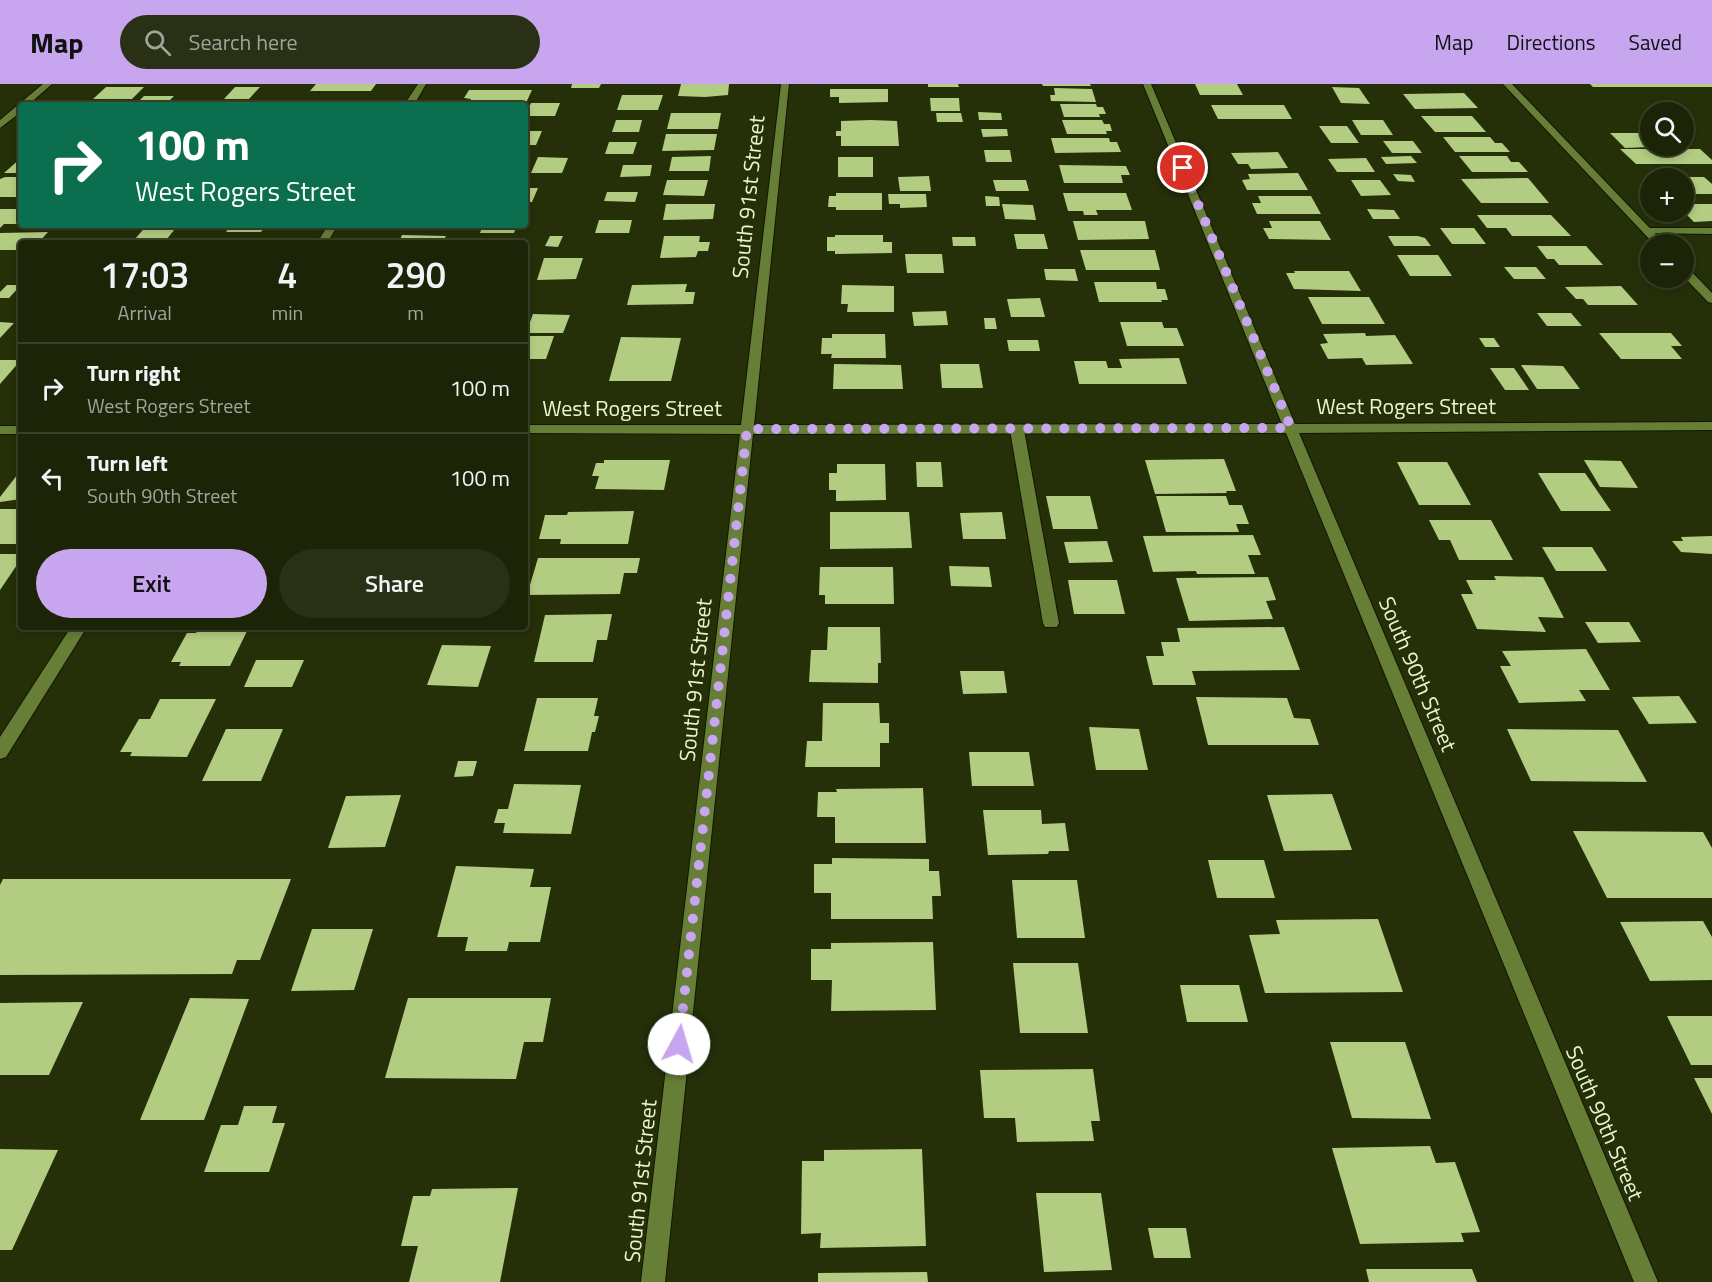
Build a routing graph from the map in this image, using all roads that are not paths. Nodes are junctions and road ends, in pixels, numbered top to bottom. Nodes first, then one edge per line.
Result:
1 (48, 84) edge
2 (422, 84) edge
3 (785, 84) edge
4 (1148, 84) edge
5 (1507, 84) edge
6 (27, 102) edge
7 (411, 102) edge
8 (18, 109) edge
9 (0, 124) edge
10 (1647, 231) junction
11 (1712, 231) edge
12 (1650, 234) edge
13 (1694, 281) edge
14 (1712, 300) edge
15 (1712, 426) edge
16 (1291, 428) junction
17 (528, 429) edge
18 (747, 429) junction
19 (0, 430) edge
20 (18, 430) edge
21 (1017, 430) junction
22 (1051, 623) dead end
23 (77, 630) edge
24 (0, 752) edge
25 (653, 1282) edge
26 (1646, 1282) edge

1 - 6 street
2 - 7 street
3 - 18 street, South 91st Street
4 - 16 street, South 90th Street
5 - 10 street
8 - 9 street
10 - 11 street
10 - 12 street
13 - 14 street
15 - 16 street, West Rogers Street
16 - 21 street, West Rogers Street
16 - 26 street, South 90th Street
17 - 18 street, West Rogers Street
18 - 21 street, West Rogers Street
18 - 25 street, South 91st Street
19 - 20 street
21 - 22 street
23 - 24 street

